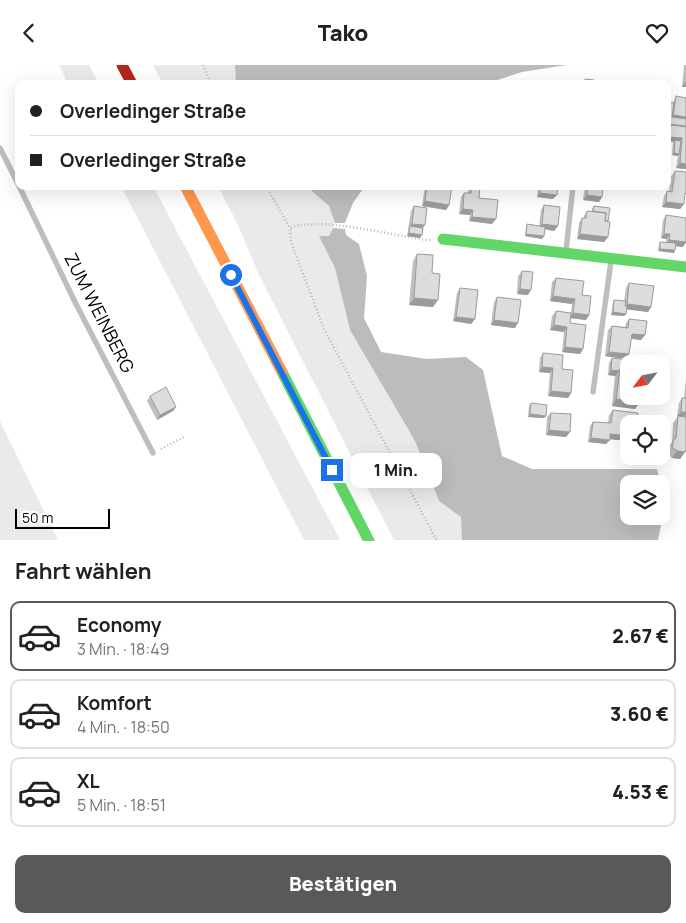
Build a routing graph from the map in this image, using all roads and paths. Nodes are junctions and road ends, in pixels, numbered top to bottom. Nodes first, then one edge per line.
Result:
1 (122, 65) edge
2 (204, 65) edge
3 (130, 80) edge
4 (210, 80) edge
5 (0, 147) edge
6 (15, 178) edge
7 (21, 190) edge
8 (187, 190) edge
9 (268, 190) edge
10 (573, 190) edge
11 (290, 228) junction
12 (443, 239) joint
13 (566, 253) junction
14 (612, 259) junction
15 (686, 267) edge
16 (593, 391) dead end
17 (184, 437) dead end
18 (153, 453) joint
19 (369, 541) edge
20 (436, 541) edge

1 - 3 street
2 - 4 path
5 - 6 lane, ZUM WEINBERG
7 - 18 lane, ZUM WEINBERG
8 - 19 street
9 - 11 path
10 - 13 lane
11 - 12 path
11 - 20 path
12 - 13 street
13 - 14 street
14 - 15 street
14 - 16 lane
17 - 18 path

